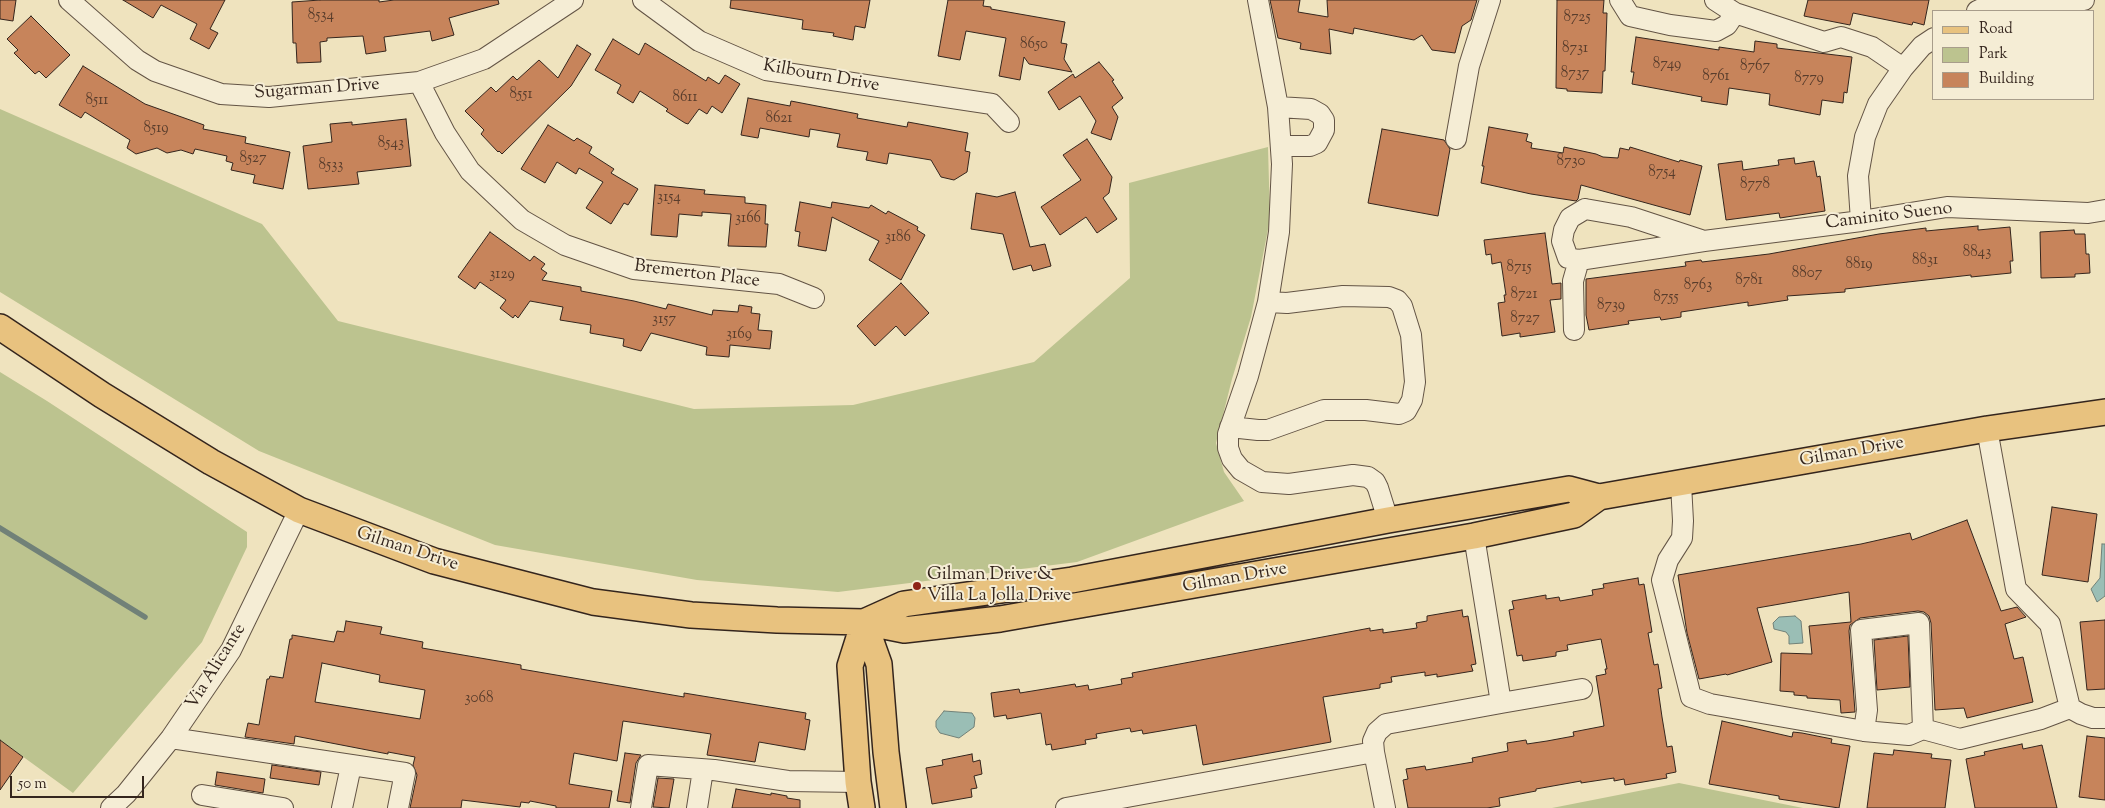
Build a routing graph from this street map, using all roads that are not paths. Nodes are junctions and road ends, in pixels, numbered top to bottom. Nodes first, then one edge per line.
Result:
1 (69, 0) edge
2 (573, 0) edge
3 (643, 0) edge
4 (1258, 0) edge
5 (1490, 0) edge
6 (1620, 0) edge
7 (1715, 0) edge
8 (2084, 0) edge
9 (1979, 10) edge
10 (1735, 13) junction
11 (1932, 39) edge
12 (1903, 68) junction
13 (418, 82) junction
14 (1278, 107) junction
15 (1010, 122) dead end
16 (1456, 139) dead end
17 (1281, 146) junction
18 (2105, 210) edge
19 (1861, 221) junction
20 (1704, 241) junction
21 (1579, 260) junction
22 (814, 298) dead end
23 (1268, 302) junction
24 (0, 327) edge
25 (1574, 330) dead end
26 (2105, 412) edge
27 (1230, 426) junction
28 (1987, 429) junction
29 (1681, 484) junction
30 (1599, 497) junction
31 (299, 510) junction
32 (1388, 520) junction
33 (1474, 536) junction
34 (864, 622) junction
35 (1582, 689) dead end
36 (1501, 703) junction
37 (2070, 708) junction
38 (2105, 718) edge
39 (1923, 729) junction
40 (1864, 731) junction
41 (171, 738) junction
42 (1374, 752) junction
43 (350, 766) junction
44 (703, 770) junction
45 (858, 782) junction
46 (202, 795) dead end
47 (112, 808) edge
48 (283, 808) edge
49 (342, 808) edge
50 (398, 808) edge
51 (641, 808) edge
52 (697, 808) edge
53 (862, 808) edge
54 (893, 808) edge
55 (1066, 808) edge
56 (1385, 808) edge

1 - 13 street, Sugarman Drive
2 - 13 street, Sugarman Drive
3 - 15 street, Kilbourn Drive
4 - 14 street
5 - 16 street
6 - 10 street
7 - 10 street
8 - 9 street
10 - 12 street
11 - 12 street
12 - 19 street
13 - 22 street, Bremerton Place
14 - 17 street
14 - 17 street
17 - 23 street
18 - 19 street, Caminito Sueno
19 - 20 street, Caminito Sueno
20 - 21 street, Caminito Sueno
20 - 21 street, Caminito Sueno
21 - 25 street
23 - 27 street
23 - 27 street
24 - 31 main road, Gilman Drive
26 - 28 main road, Gilman Drive
27 - 32 street
28 - 29 main road, Gilman Drive
28 - 37 street
29 - 30 main road, Gilman Drive
29 - 40 street
30 - 32 main road, Gilman Drive
30 - 33 main road, Gilman Drive
31 - 34 main road, Gilman Drive
31 - 41 street, Via Alicante
32 - 34 main road, Gilman Drive
33 - 34 main road, Gilman Drive
33 - 36 street
34 - 45 main road
34 - 54 main road
35 - 36 street
36 - 42 street
37 - 38 street
37 - 39 street
39 - 40 street
39 - 40 street
41 - 43 street
41 - 47 street, Via Alicante
42 - 55 street
42 - 56 street
43 - 49 street
43 - 50 street
44 - 45 street
44 - 51 street
44 - 52 street
45 - 53 main road
46 - 48 street

